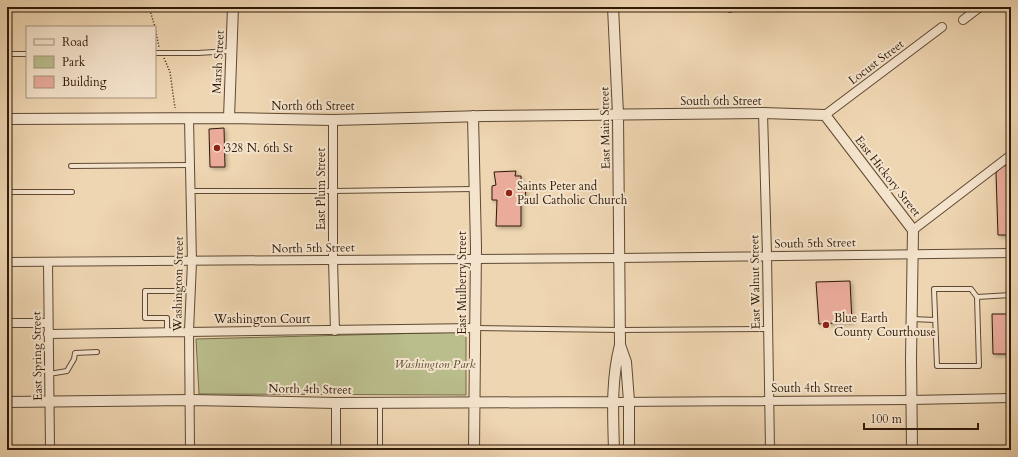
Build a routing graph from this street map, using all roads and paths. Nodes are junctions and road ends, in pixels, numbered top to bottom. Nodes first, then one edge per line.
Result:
1 (149, 7) edge
2 (233, 7) edge
3 (614, 7) edge
4 (980, 7) edge
5 (963, 20) dead end
6 (154, 26) edge
7 (942, 27) dead end
8 (156, 32) edge
9 (231, 51) junction
10 (156, 53) edge
11 (7, 54) edge
12 (26, 54) edge
13 (162, 54) junction
14 (175, 108) dead end
15 (763, 113) junction
16 (618, 114) junction
17 (825, 115) junction
18 (473, 116) junction
19 (229, 118) junction
20 (7, 119) edge
21 (189, 119) junction
22 (333, 120) junction
23 (1011, 155) edge
24 (190, 165) junction
25 (71, 166) dead end
26 (474, 189) junction
27 (190, 191) junction
28 (333, 191) junction
29 (7, 192) edge
30 (72, 192) dead end
31 (913, 230) junction
32 (1011, 253) edge
33 (913, 254) junction
34 (767, 255) junction
35 (619, 258) junction
36 (476, 259) junction
37 (333, 260) junction
38 (7, 262) edge
39 (48, 262) junction
40 (192, 262) junction
41 (191, 291) junction
42 (1011, 295) edge
43 (977, 297) junction
44 (912, 320) junction
45 (935, 320) junction
46 (7, 323) edge
47 (48, 323) junction
48 (475, 328) junction
49 (768, 329) junction
50 (620, 330) junction
51 (167, 331) junction
52 (189, 331) junction
53 (335, 331) junction
54 (48, 334) junction
55 (620, 345) junction
56 (98, 352) dead end
57 (49, 374) junction
58 (1011, 398) edge
59 (191, 400) junction
60 (768, 400) junction
61 (911, 400) junction
62 (629, 401) junction
63 (7, 402) edge
64 (49, 402) junction
65 (613, 402) junction
66 (336, 403) junction
67 (380, 403) junction
68 (475, 403) junction
69 (50, 450) edge
70 (190, 450) edge
71 (336, 450) edge
72 (380, 450) edge
73 (474, 450) edge
74 (614, 450) edge
75 (629, 450) edge
76 (770, 450) edge
77 (912, 450) edge

1 - 6 path
2 - 9 street, Marsh Street
3 - 16 street, East Main Street
4 - 5 street
7 - 17 street, Locust Street
8 - 13 path
9 - 13 lane
9 - 19 street, Marsh Street
10 - 13 lane
11 - 12 lane
13 - 14 path
15 - 16 street, South 6th Street
15 - 17 street, South 6th Street
15 - 34 street, East Walnut Street
16 - 18 street, North 6th Street
16 - 35 street, East Main Street
17 - 31 street, East Hickory Street
18 - 22 street, North 6th Street
18 - 26 street, East Mulberry Street
19 - 21 street, North 6th Street
19 - 22 street, North 6th Street
20 - 21 street, North 6th Street
21 - 24 street, Washington Street
22 - 28 street, East Plum Street
23 - 31 street
24 - 25 lane
24 - 27 street, Washington Street
26 - 28 lane
26 - 36 street, East Mulberry Street
27 - 28 lane
27 - 40 street, Washington Street
28 - 37 street, East Plum Street
29 - 30 lane
31 - 33 street, East Hickory Street
32 - 33 street, South 5th Street
33 - 34 street, South 5th Street
33 - 44 street, East Hickory Street
34 - 35 street, South 5th Street
34 - 49 street, East Walnut Street
35 - 36 street, North 5th Street
35 - 50 street, East Main Street
36 - 37 street, North 5th Street
36 - 48 street, East Mulberry Street
37 - 40 street, North 5th Street
37 - 53 street, East Plum Street
38 - 39 street, North 5th Street
39 - 40 street, North 5th Street
39 - 47 street, East Spring Street
40 - 41 street, Washington Street
41 - 51 lane
41 - 52 street, Washington Street
42 - 43 lane
43 - 45 lane
43 - 45 lane
44 - 45 lane
44 - 61 street, East Hickory Street
46 - 47 street
47 - 54 street, East Spring Street
48 - 50 lane
48 - 53 street, Washington Court
48 - 68 street, East Mulberry Street
49 - 50 lane
49 - 60 street, East Walnut Street
50 - 55 street, East Main Street
51 - 52 street, Washington Court
51 - 54 street, Washington Court
52 - 53 street, Washington Court
52 - 59 street, Washington Street
54 - 57 street, East Spring Street
55 - 62 street, East Main Street
55 - 65 street, East Main Street
56 - 57 lane
57 - 64 street, East Spring Street
58 - 61 street, South 4th Street
59 - 64 street, North 4th Street
59 - 66 street, North 4th Street
59 - 70 street, Washington Street
60 - 61 street, South 4th Street
60 - 62 street, South 4th Street
60 - 76 street, East Walnut Street
61 - 77 street, East Hickory Street
62 - 65 street, South 4th Street
62 - 75 street, East Main Street
63 - 64 street, North 4th Street
64 - 69 street, East Spring Street
65 - 68 street, North 4th Street
65 - 74 street, East Main Street
66 - 67 street, North 4th Street
66 - 71 street
67 - 68 street, North 4th Street
67 - 72 lane
68 - 73 street, East Mulberry Street

